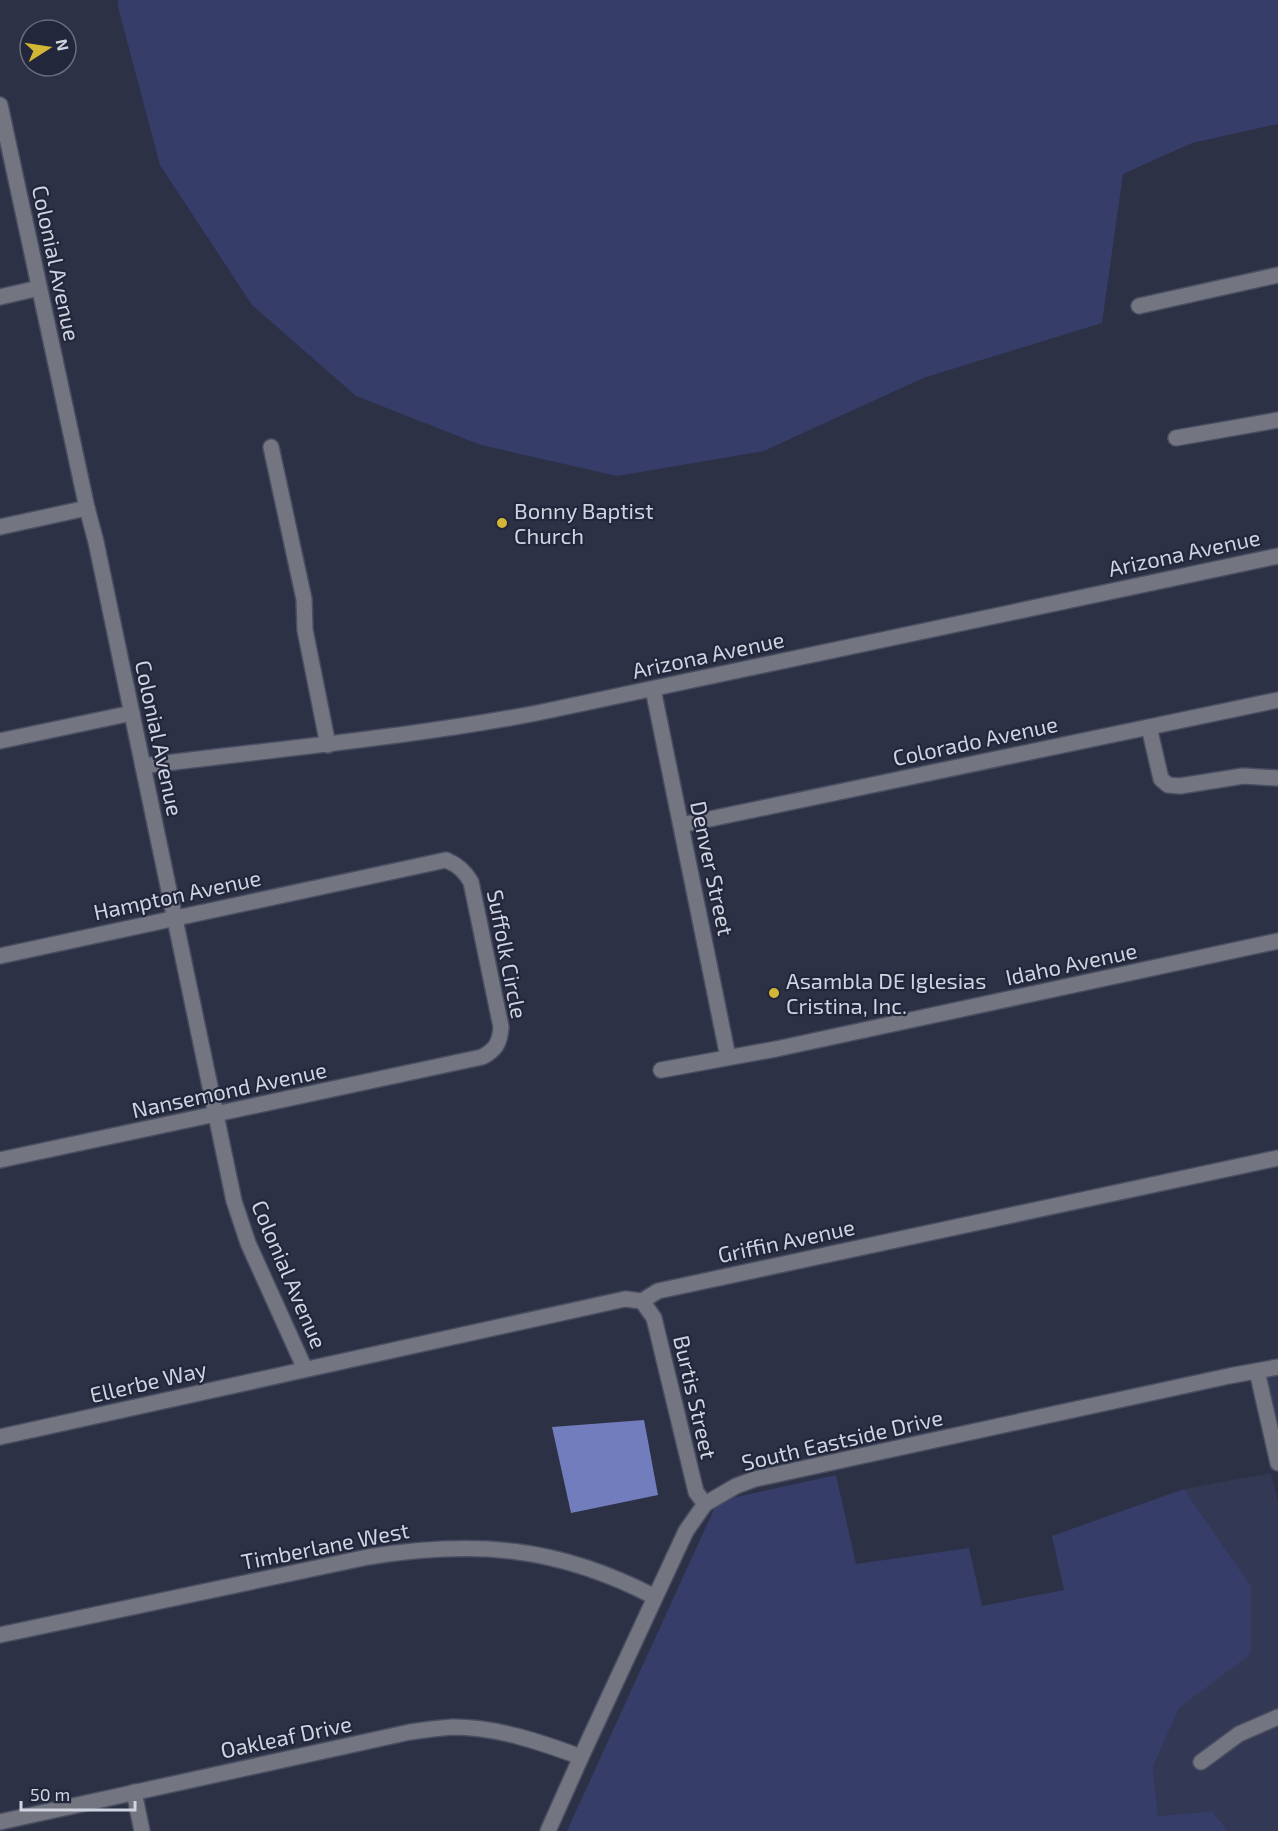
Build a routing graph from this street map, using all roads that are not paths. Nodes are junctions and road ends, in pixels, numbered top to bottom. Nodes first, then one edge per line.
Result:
1 (0, 105) edge
2 (1278, 275) edge
3 (39, 288) junction
4 (0, 297) edge
5 (1139, 306) dead end
6 (1278, 420) edge
7 (1176, 438) dead end
8 (271, 447) dead end
9 (87, 508) junction
10 (0, 527) edge
11 (1278, 556) edge
12 (653, 689) junction
13 (1278, 700) edge
14 (132, 713) junction
15 (1149, 727) junction
16 (0, 741) edge
17 (328, 745) junction
18 (143, 766) junction
19 (1278, 778) edge
20 (681, 825) junction
21 (364, 876) joint
22 (174, 919) junction
23 (1278, 941) edge
24 (0, 956) edge
25 (728, 1057) junction
26 (468, 1060) joint
27 (661, 1070) dead end
28 (216, 1115) junction
29 (1278, 1158) edge
30 (0, 1160) edge
31 (642, 1301) junction
32 (1278, 1366) edge
33 (305, 1369) junction
34 (1257, 1371) junction
35 (0, 1437) edge
36 (1278, 1463) edge
37 (705, 1504) junction
38 (655, 1597) junction
39 (0, 1635) edge
40 (1278, 1717) edge
41 (581, 1756) junction
42 (1201, 1762) dead end
43 (134, 1792) junction
44 (0, 1821) edge
45 (142, 1831) edge
46 (548, 1831) edge

1 - 3 street, Colonial Avenue
2 - 5 street
3 - 4 street
3 - 9 street, Colonial Avenue
6 - 7 street
8 - 17 street
9 - 10 street
9 - 14 street, Colonial Avenue
11 - 12 street, Arizona Avenue
12 - 17 street, Arizona Avenue
12 - 20 street, Denver Street
13 - 15 street, Colorado Avenue
14 - 16 street
14 - 18 street, Colonial Avenue
15 - 19 street
15 - 20 street, Colorado Avenue
17 - 18 street, Arizona Avenue
18 - 22 street, Colonial Avenue
20 - 25 street, Denver Street
21 - 22 street, Hampton Avenue
21 - 26 street, Suffolk Circle
22 - 24 street, Hampton Avenue
22 - 28 street, Colonial Avenue
23 - 25 street, Idaho Avenue
25 - 27 street, Idaho Avenue
26 - 28 street, Nansemond Avenue
28 - 30 street, Nansemond Avenue
28 - 33 street, Colonial Avenue
29 - 31 street, Griffin Avenue
31 - 33 street, Griffin Avenue
31 - 37 street, Burtis Street
32 - 34 street, South Eastside Drive
33 - 35 street, Ellerbe Way
34 - 36 street
34 - 37 street, South Eastside Drive
37 - 38 street, South Eastside Drive
38 - 39 street, Timberlane West
38 - 41 street, South Eastside Drive
40 - 42 street
41 - 43 street, Oakleaf Drive
41 - 46 street, South Eastside Drive
43 - 44 street, Oakleaf Drive
43 - 45 street

